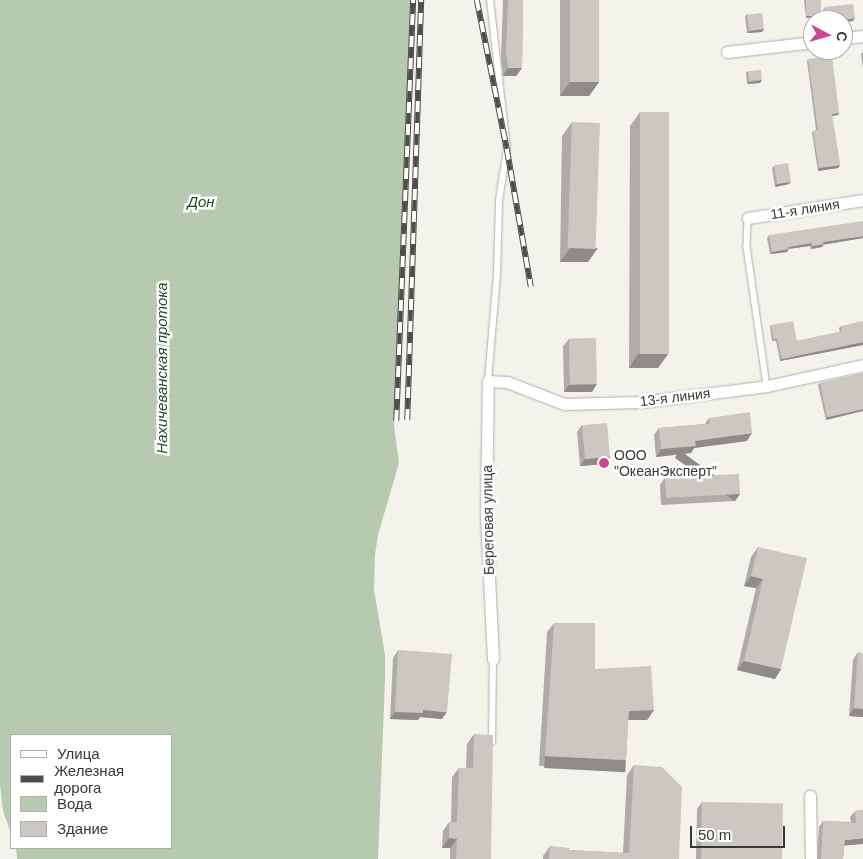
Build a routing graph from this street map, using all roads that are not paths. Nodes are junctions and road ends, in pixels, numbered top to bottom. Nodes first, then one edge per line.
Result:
1 (490, 0) edge
2 (803, 43) edge
3 (727, 52) dead end
4 (863, 200) edge
5 (748, 218) joint
6 (863, 365) edge
7 (488, 381) junction
8 (767, 386) junction
9 (493, 659) joint
10 (492, 754) edge
11 (810, 796) dead end
12 (811, 859) edge

1 - 7 lane
2 - 3 street
4 - 5 street, 11-я линия
5 - 8 lane
6 - 8 street, 13-я линия
7 - 8 street, 13-я линия
7 - 9 street, Береговая улица
9 - 10 lane
11 - 12 street

